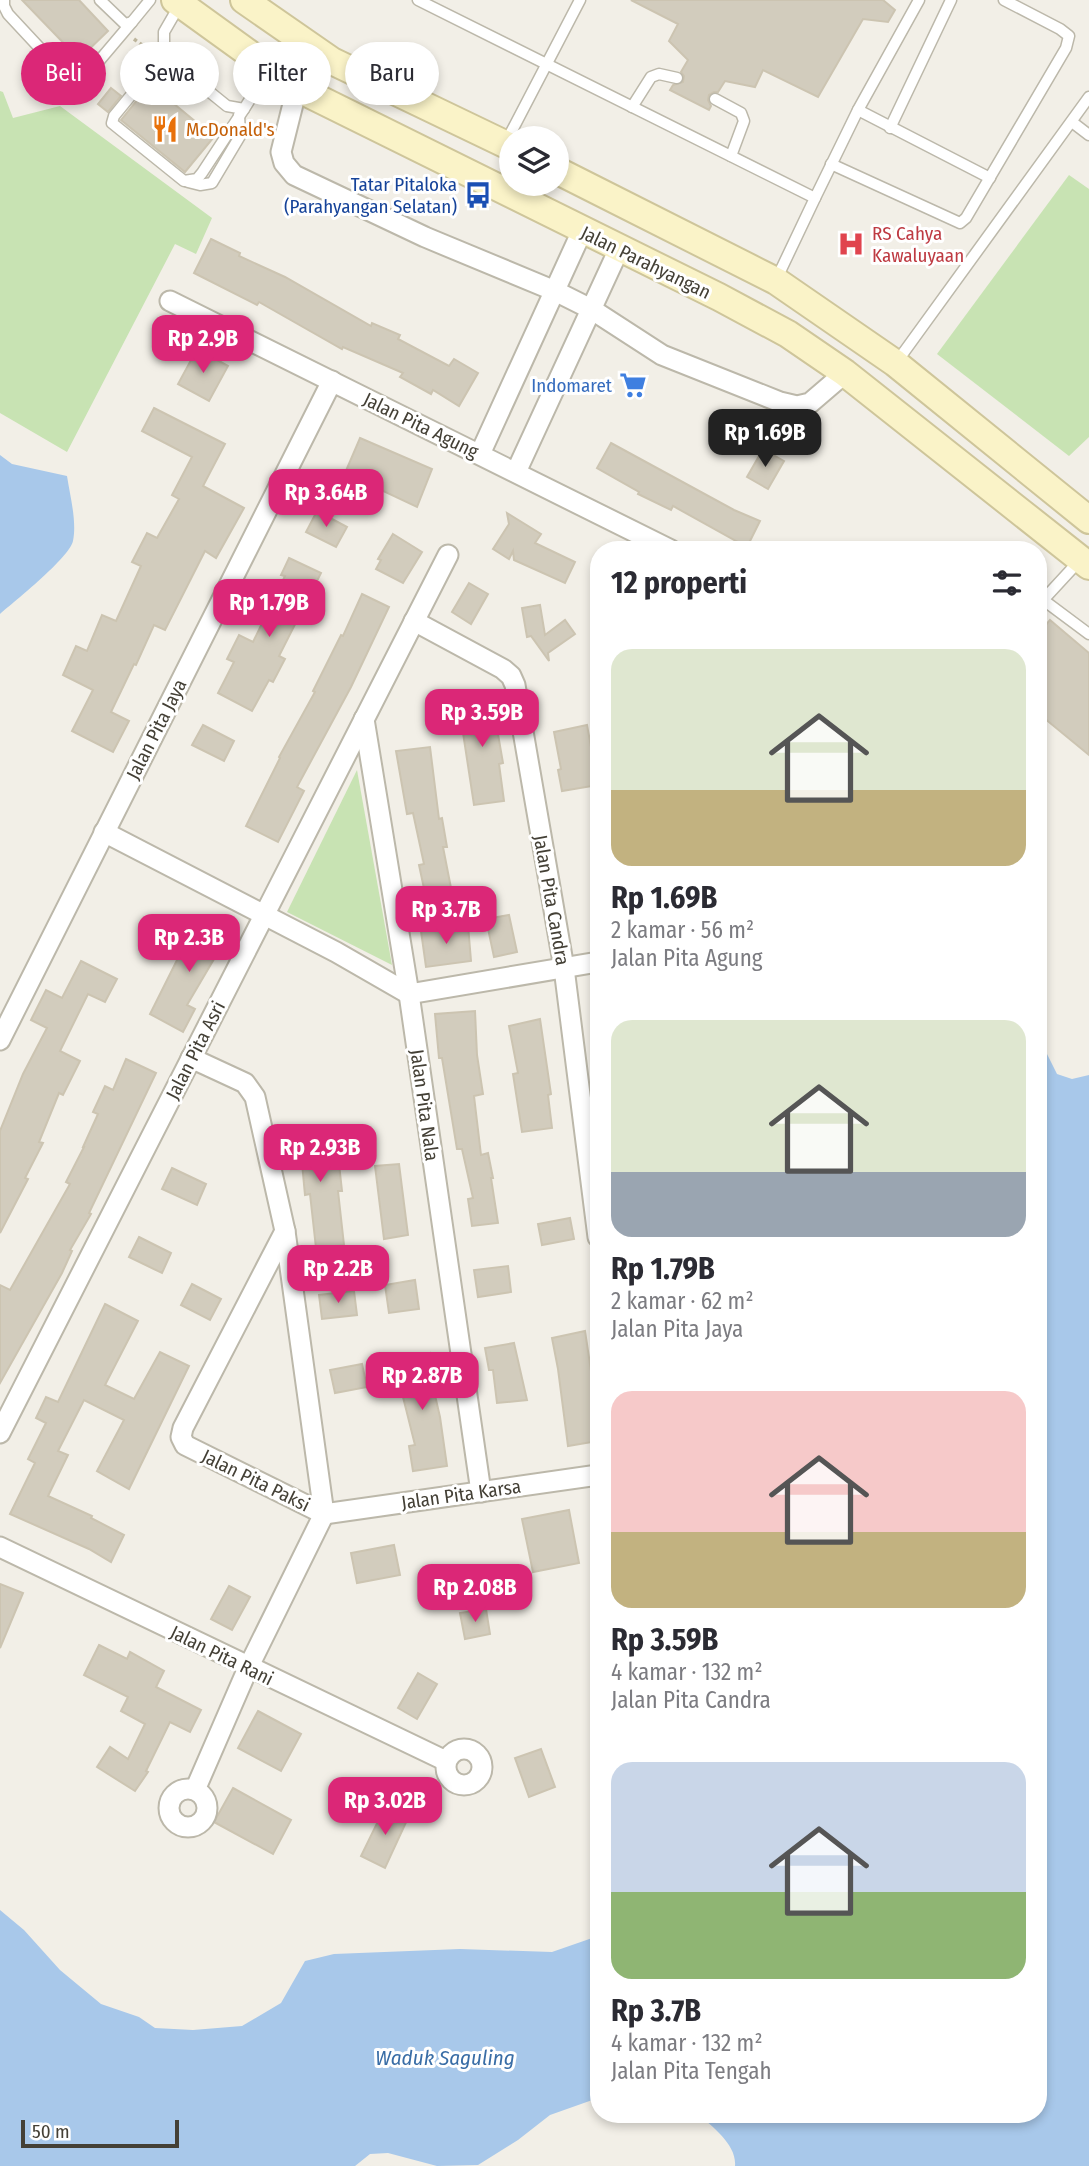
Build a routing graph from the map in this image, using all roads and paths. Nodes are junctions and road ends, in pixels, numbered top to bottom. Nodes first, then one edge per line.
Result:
1 (4, 0) edge
2 (100, 0) edge
3 (150, 0) edge
4 (418, 0) edge
5 (580, 0) edge
6 (919, 0) edge
7 (951, 0) edge
8 (1004, 0) edge
9 (178, 2) edge
10 (259, 8) edge
11 (132, 22) junction
12 (124, 31) junction
13 (139, 42) edge
14 (164, 42) edge
15 (233, 42) edge
16 (546, 65) junction
17 (677, 78) dead end
18 (1089, 97) edge
19 (715, 99) dead end
20 (219, 100) edge
21 (123, 105) edge
22 (245, 105) edge
23 (293, 105) edge
24 (331, 105) edge
25 (632, 107) junction
26 (858, 110) junction
27 (241, 112) junction
28 (1072, 122) junction
29 (517, 126) edge
30 (890, 128) junction
31 (1089, 135) edge
32 (499, 142) edge
33 (731, 156) junction
34 (831, 164) junction
35 (569, 177) edge
36 (990, 178) junction
37 (815, 198) junction
38 (582, 231) junction
39 (619, 249) junction
40 (776, 281) junction
41 (555, 291) junction
42 (170, 301) dead end
43 (591, 309) junction
44 (895, 363) junction
45 (845, 373) junction
46 (332, 381) junction
47 (956, 414) junction
48 (932, 442) junction
49 (480, 454) junction
50 (516, 472) junction
51 (1089, 520) edge
52 (653, 541) edge
53 (447, 555) dead end
54 (1085, 563) edge
55 (1047, 593) edge
56 (1047, 602) edge
57 (414, 621) junction
58 (1089, 634) edge
59 (364, 719) junction
60 (104, 832) junction
61 (264, 914) junction
62 (590, 963) edge
63 (564, 968) junction
64 (409, 994) junction
65 (0, 1040) edge
66 (191, 1058) junction
67 (590, 1174) edge
68 (285, 1231) junction
69 (0, 1433) edge
70 (590, 1476) edge
71 (481, 1492) junction
72 (324, 1514) junction
73 (0, 1547) edge
74 (248, 1668) junction
75 (446, 1761) dead end
76 (195, 1790) dead end

1 - 12 lane
2 - 11 lane
3 - 11 lane
4 - 16 lane
5 - 16 lane
6 - 26 lane
7 - 30 lane
8 - 36 lane
9 - 14 lane
9 - 15 main road, Jalan Parahyangan
10 - 32 main road
11 - 12 lane
12 - 13 path
16 - 25 lane
16 - 29 lane
17 - 25 lane
18 - 28 lane
19 - 33 lane
20 - 27 lane
21 - 27 lane
22 - 27 lane
23 - 41 street
24 - 38 main road, Jalan Parahyangan
25 - 33 lane
26 - 30 lane
26 - 34 lane
28 - 31 lane
28 - 44 lane
30 - 36 lane
33 - 37 lane
34 - 36 lane
34 - 37 lane
35 - 40 main road
37 - 40 lane
38 - 39 main road, Jalan Parahyangan
38 - 41 street
39 - 43 street
39 - 45 main road, Jalan Parahyangan
40 - 44 main road
41 - 43 street
41 - 49 street
42 - 46 street, Jalan Pita Agung
43 - 45 street
43 - 50 street
44 - 47 main road
45 - 48 main road, Jalan Parahyangan
46 - 49 street, Jalan Pita Agung
46 - 60 street, Jalan Pita Jaya
47 - 48 main road
47 - 51 main road
48 - 54 main road, Jalan Parahyangan
49 - 50 street, Jalan Pita Agung
50 - 52 street, Jalan Pita Agung
53 - 57 street, Jalan Pita Asri
54 - 55 lane
56 - 58 lane
57 - 59 street, Jalan Pita Asri
57 - 63 street, Jalan Pita Candra
59 - 61 street, Jalan Pita Asri
59 - 64 street, Jalan Pita Nala
60 - 61 street
60 - 65 street, Jalan Pita Jaya
61 - 64 street
61 - 66 street, Jalan Pita Asri
62 - 63 street
63 - 64 street
63 - 67 street, Jalan Pita Candra
64 - 71 street, Jalan Pita Nala
66 - 68 street, Jalan Pita Paksi
66 - 69 street, Jalan Pita Asri
68 - 72 street, Jalan Pita Paksi
68 - 72 street, Jalan Pita Paksi
70 - 71 street, Jalan Pita Karsa
71 - 72 street, Jalan Pita Karsa
72 - 74 street
73 - 74 street, Jalan Pita Rani
74 - 75 street, Jalan Pita Rani
74 - 76 street

